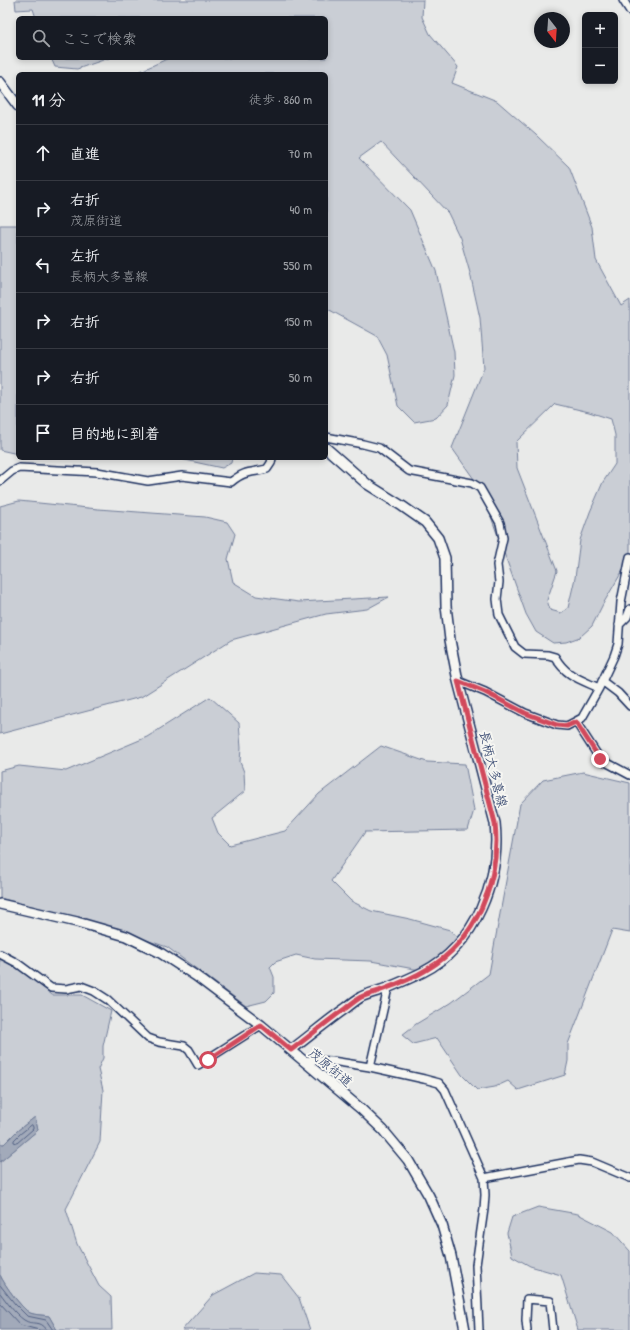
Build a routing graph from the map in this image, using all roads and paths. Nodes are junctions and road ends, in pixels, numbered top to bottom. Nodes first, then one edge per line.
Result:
1 (623, 0) edge
2 (630, 11) edge
3 (0, 82) edge
4 (16, 103) edge
5 (328, 437) edge
6 (328, 450) edge
7 (272, 460) edge
8 (0, 481) edge
9 (630, 557) edge
10 (630, 609) edge
11 (619, 624) junction
12 (458, 681) junction
13 (600, 684) junction
14 (630, 706) edge
15 (576, 722) junction
16 (630, 775) edge
17 (0, 904) edge
18 (0, 954) edge
19 (388, 988) junction
20 (261, 1025) junction
21 (291, 1050) junction
22 (303, 1060) junction
23 (370, 1067) junction
24 (484, 1178) junction
25 (630, 1178) edge
26 (465, 1330) edge
27 (479, 1330) edge
28 (527, 1330) edge
29 (553, 1330) edge

1 - 2 street
3 - 4 main road
5 - 13 street
6 - 12 main road, 長柄大多喜線
7 - 8 street
9 - 11 street
10 - 11 street
11 - 13 street
12 - 15 street
12 - 19 main road, 長柄大多喜線
13 - 14 street
13 - 15 street
15 - 16 street
17 - 20 main road, 茂原街道
18 - 20 street
19 - 21 main road, 長柄大多喜線
19 - 23 street
20 - 21 main road, 茂原街道
21 - 22 main road, 茂原街道
22 - 23 street
22 - 26 main road, 茂原街道
23 - 24 street
24 - 25 street
24 - 27 street
28 - 29 street

